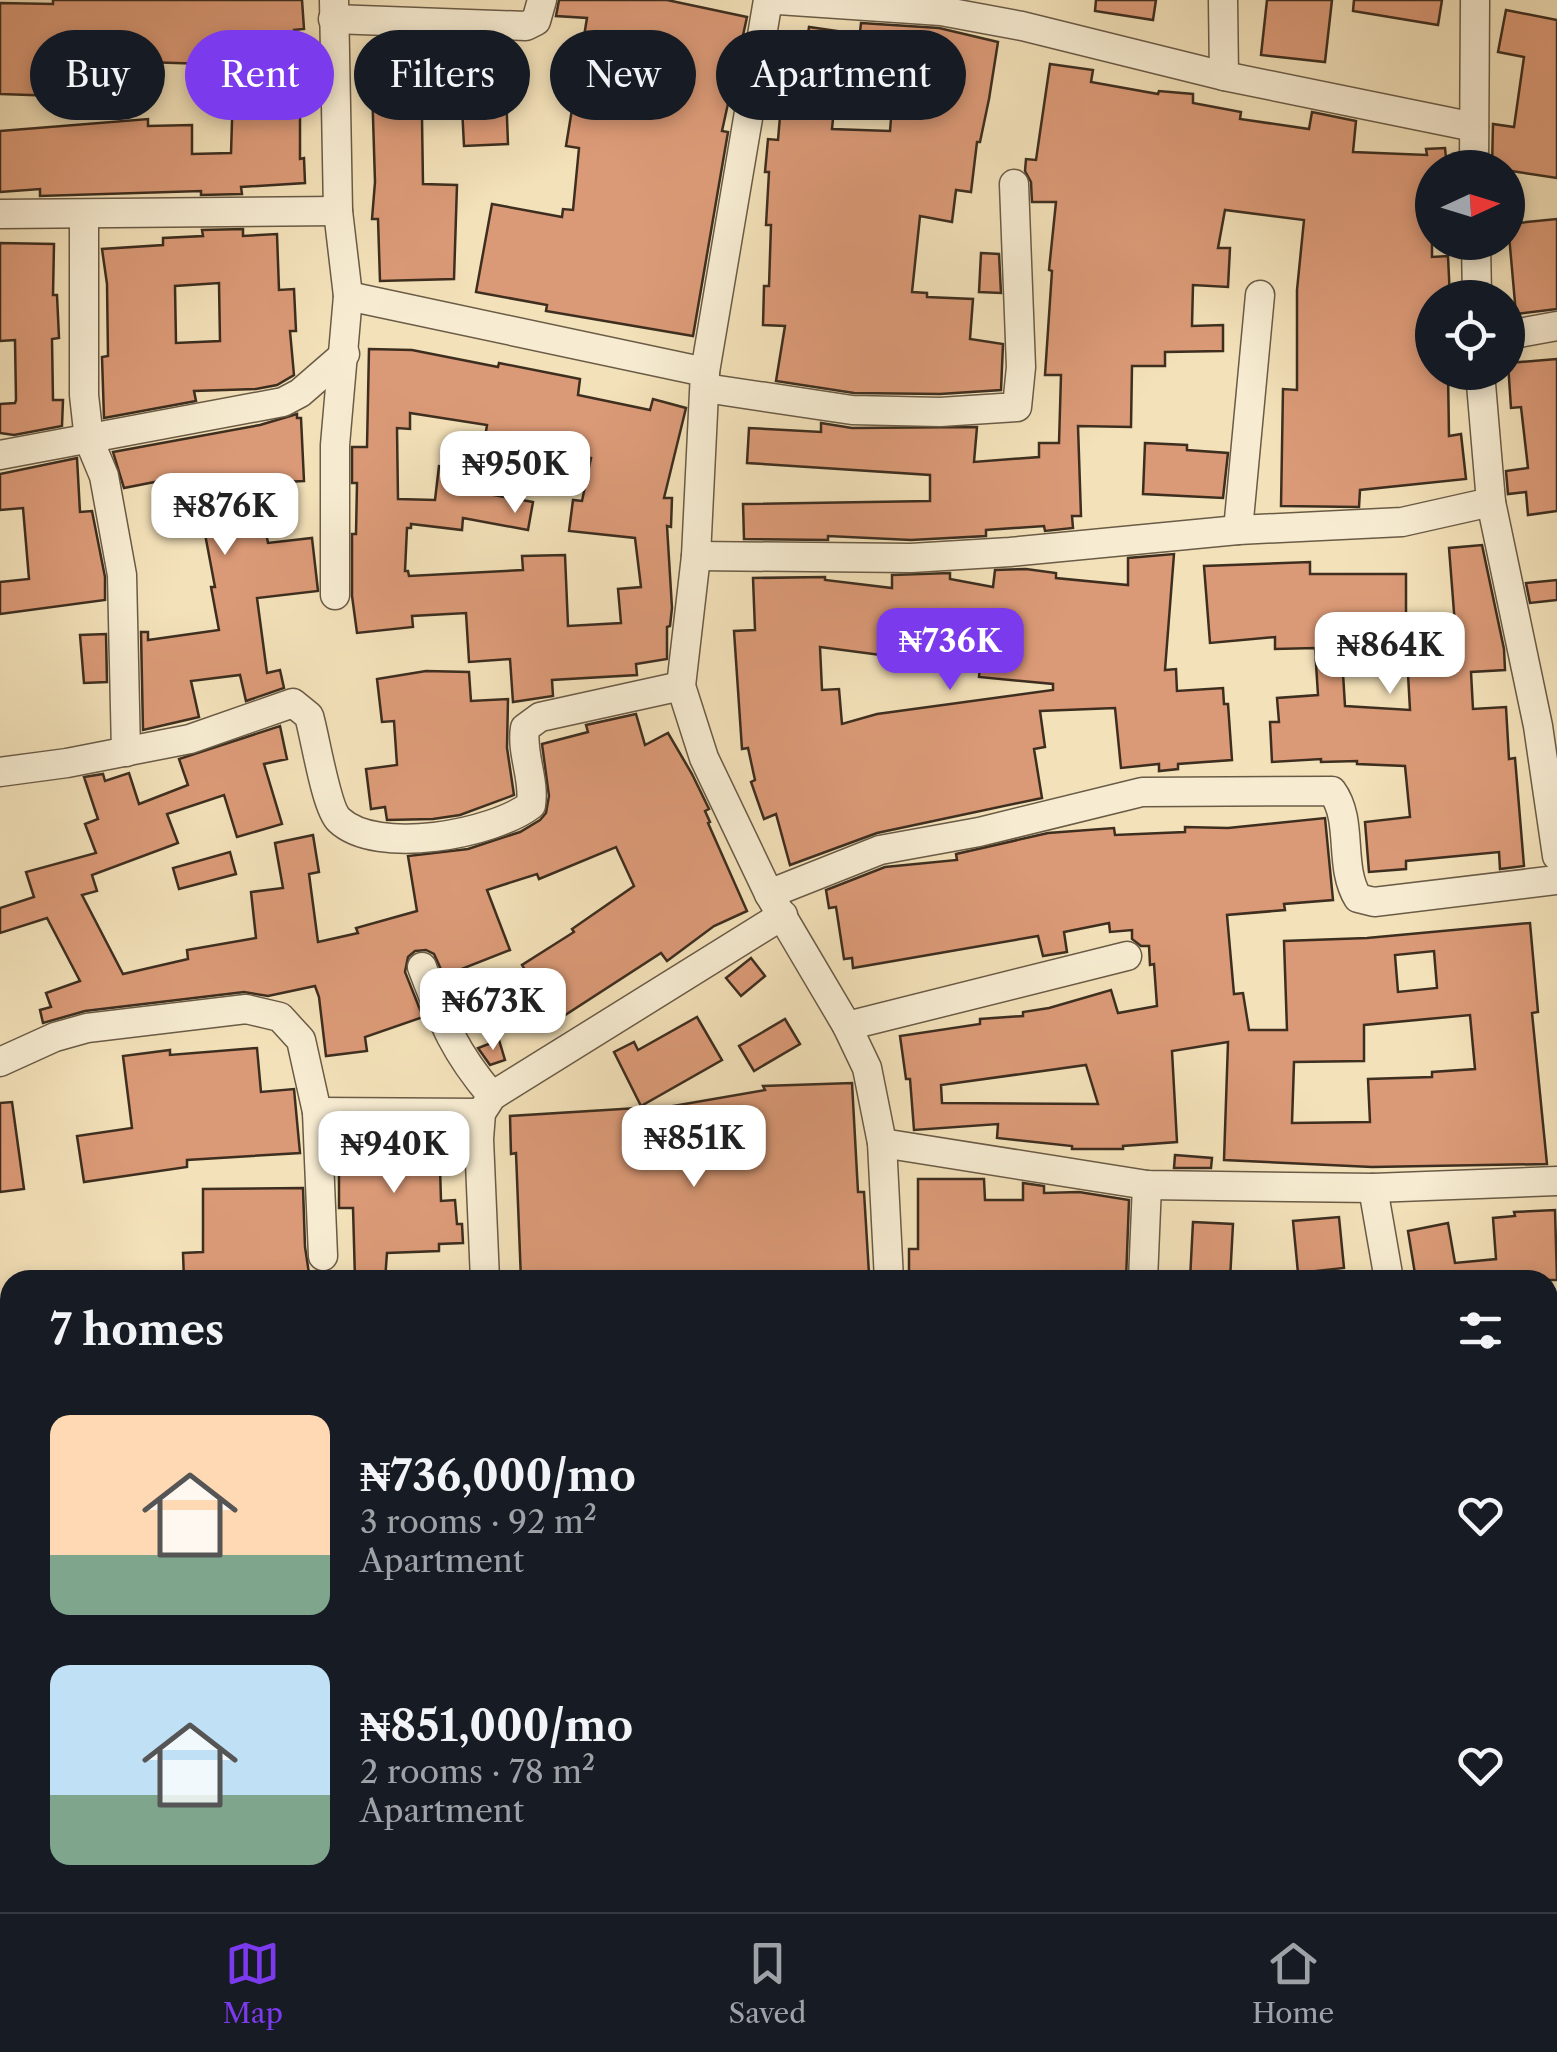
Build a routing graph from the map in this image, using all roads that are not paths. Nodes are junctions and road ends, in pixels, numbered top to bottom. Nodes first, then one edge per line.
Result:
1 (542, 0) edge
2 (768, 0) edge
3 (778, 0) edge
4 (1223, 0) edge
5 (1475, 0) edge
6 (333, 10) edge
7 (1224, 76) junction
8 (1474, 127) junction
9 (1474, 150) edge
10 (1014, 184) dead end
11 (338, 212) junction
12 (0, 214) edge
13 (84, 215) junction
14 (1260, 295) dead end
15 (348, 296) junction
16 (1557, 326) edge
17 (1525, 333) edge
18 (345, 354) junction
19 (705, 380) junction
20 (1482, 390) edge
21 (89, 440) junction
22 (0, 455) edge
23 (1491, 502) junction
24 (1238, 530) junction
25 (696, 556) junction
26 (335, 595) dead end
27 (681, 686) junction
28 (126, 752) junction
29 (0, 772) edge
30 (1557, 856) edge
31 (1557, 880) edge
32 (776, 904) junction
33 (1127, 956) dead end
34 (422, 967) dead end
35 (847, 1026) junction
36 (0, 1062) edge
37 (487, 1105) junction
38 (317, 1112) junction
39 (882, 1143) junction
40 (1557, 1180) edge
41 (1146, 1185) junction
42 (1372, 1188) junction
43 (323, 1256) dead end
44 (486, 1270) edge
45 (888, 1270) edge
46 (1143, 1270) edge
47 (1387, 1270) edge

1 - 6 street
2 - 19 street
3 - 7 street
4 - 7 street
5 - 8 street
6 - 11 street
7 - 8 street
8 - 9 street
10 - 19 street
11 - 13 street
11 - 15 street
12 - 13 street
13 - 21 street
14 - 24 street
15 - 18 street
15 - 19 street
16 - 17 street
18 - 21 street
18 - 26 street
19 - 25 street
20 - 23 street
21 - 22 street
21 - 28 street
23 - 24 street
23 - 30 street
24 - 25 street
25 - 27 street
27 - 28 street
27 - 32 street
28 - 29 street
31 - 32 street
32 - 35 street
32 - 37 street
33 - 35 street
34 - 37 street
35 - 39 street
36 - 38 street
37 - 38 street
37 - 44 street
38 - 43 street
39 - 41 street
39 - 45 street
40 - 42 street
41 - 42 street
41 - 46 street
42 - 47 street

